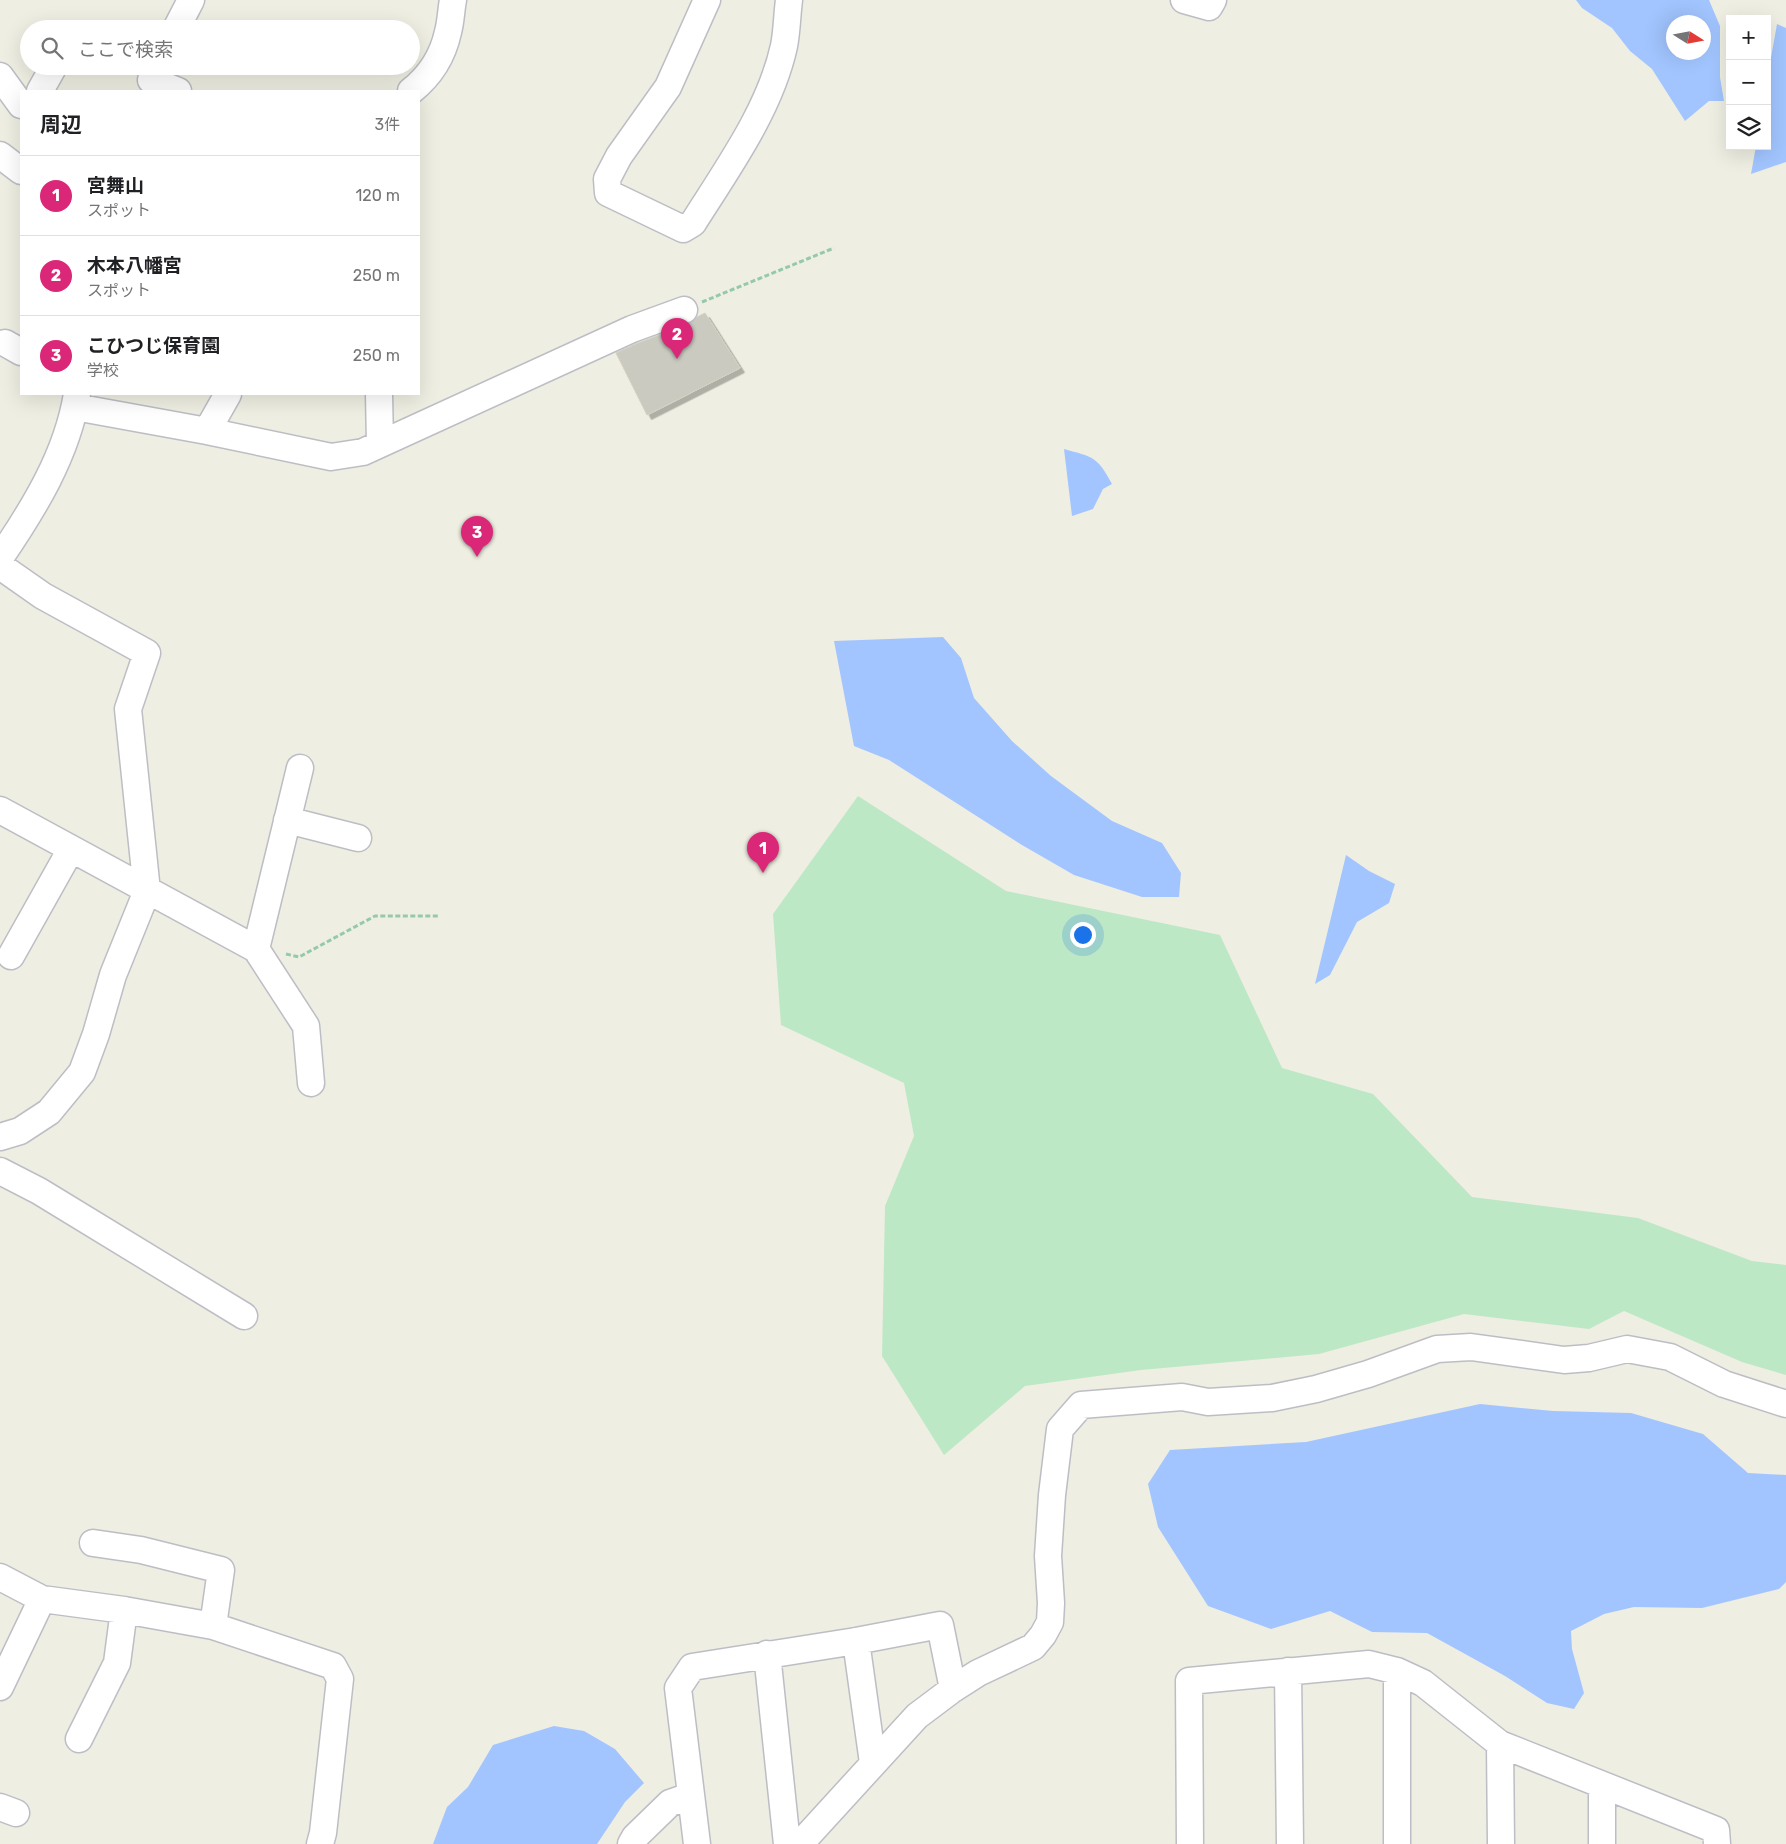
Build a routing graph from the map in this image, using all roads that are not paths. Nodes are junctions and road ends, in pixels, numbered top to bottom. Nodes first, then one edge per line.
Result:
1 (191, 0) edge
2 (453, 0) edge
3 (708, 0) edge
4 (789, 0) edge
5 (1184, 0) edge
6 (1213, 0) edge
7 (181, 20) edge
8 (49, 75) edge
9 (0, 76) edge
10 (151, 79) edge
11 (41, 90) edge
12 (176, 90) edge
13 (412, 90) edge
14 (20, 104) edge
15 (0, 155) edge
16 (20, 170) edge
17 (684, 310) road end
18 (227, 395) edge
19 (379, 395) edge
20 (76, 401) edge
21 (207, 431) junction
22 (380, 444) junction
23 (0, 558) edge
24 (0, 566) edge
25 (300, 768) dead end
26 (0, 810) edge
27 (287, 820) junction
28 (358, 838) dead end
29 (71, 849) junction
30 (147, 891) junction
31 (256, 949) junction
32 (11, 956) dead end
33 (311, 1083) dead end
34 (0, 1137) edge
35 (0, 1171) edge
36 (244, 1316) dead end
37 (1786, 1404) edge
38 (93, 1544) dead end
39 (0, 1577) edge
40 (42, 1599) junction
41 (124, 1610) junction
42 (213, 1626) junction
43 (856, 1641) junction
44 (767, 1654) junction
45 (1288, 1671) junction
46 (1397, 1671) junction
47 (0, 1688) edge
48 (953, 1689) junction
49 (79, 1739) dead end
50 (1500, 1744) junction
51 (874, 1763) junction
52 (1602, 1785) junction
53 (690, 1796) junction
54 (320, 1844) edge
55 (631, 1844) edge
56 (697, 1844) edge
57 (787, 1844) edge
58 (800, 1844) edge
59 (1190, 1844) edge
60 (1290, 1844) edge
61 (1398, 1844) edge
62 (1501, 1844) edge
63 (1602, 1844) edge
64 (1717, 1844) edge

1 - 7 street
2 - 13 street
3 - 4 street
5 - 6 street
8 - 11 street
9 - 14 street
10 - 12 street
15 - 16 street
17 - 22 street
18 - 21 street
19 - 22 street
20 - 21 street
20 - 23 street
21 - 22 street
24 - 30 street
25 - 27 street
26 - 29 street
27 - 28 street
27 - 31 street
29 - 30 street
29 - 32 street
30 - 31 street
30 - 34 street
31 - 33 street
35 - 36 street
37 - 48 street
38 - 42 street
39 - 40 street
40 - 41 street
40 - 47 street
41 - 42 street
41 - 49 street
42 - 54 street
43 - 44 street
43 - 48 street
43 - 51 street
44 - 53 street
44 - 57 street
45 - 46 street
45 - 59 street
45 - 60 street
46 - 50 street
46 - 61 street
48 - 51 street
50 - 52 street
50 - 62 street
51 - 58 street
52 - 63 street
52 - 64 street
53 - 55 street
53 - 56 street

